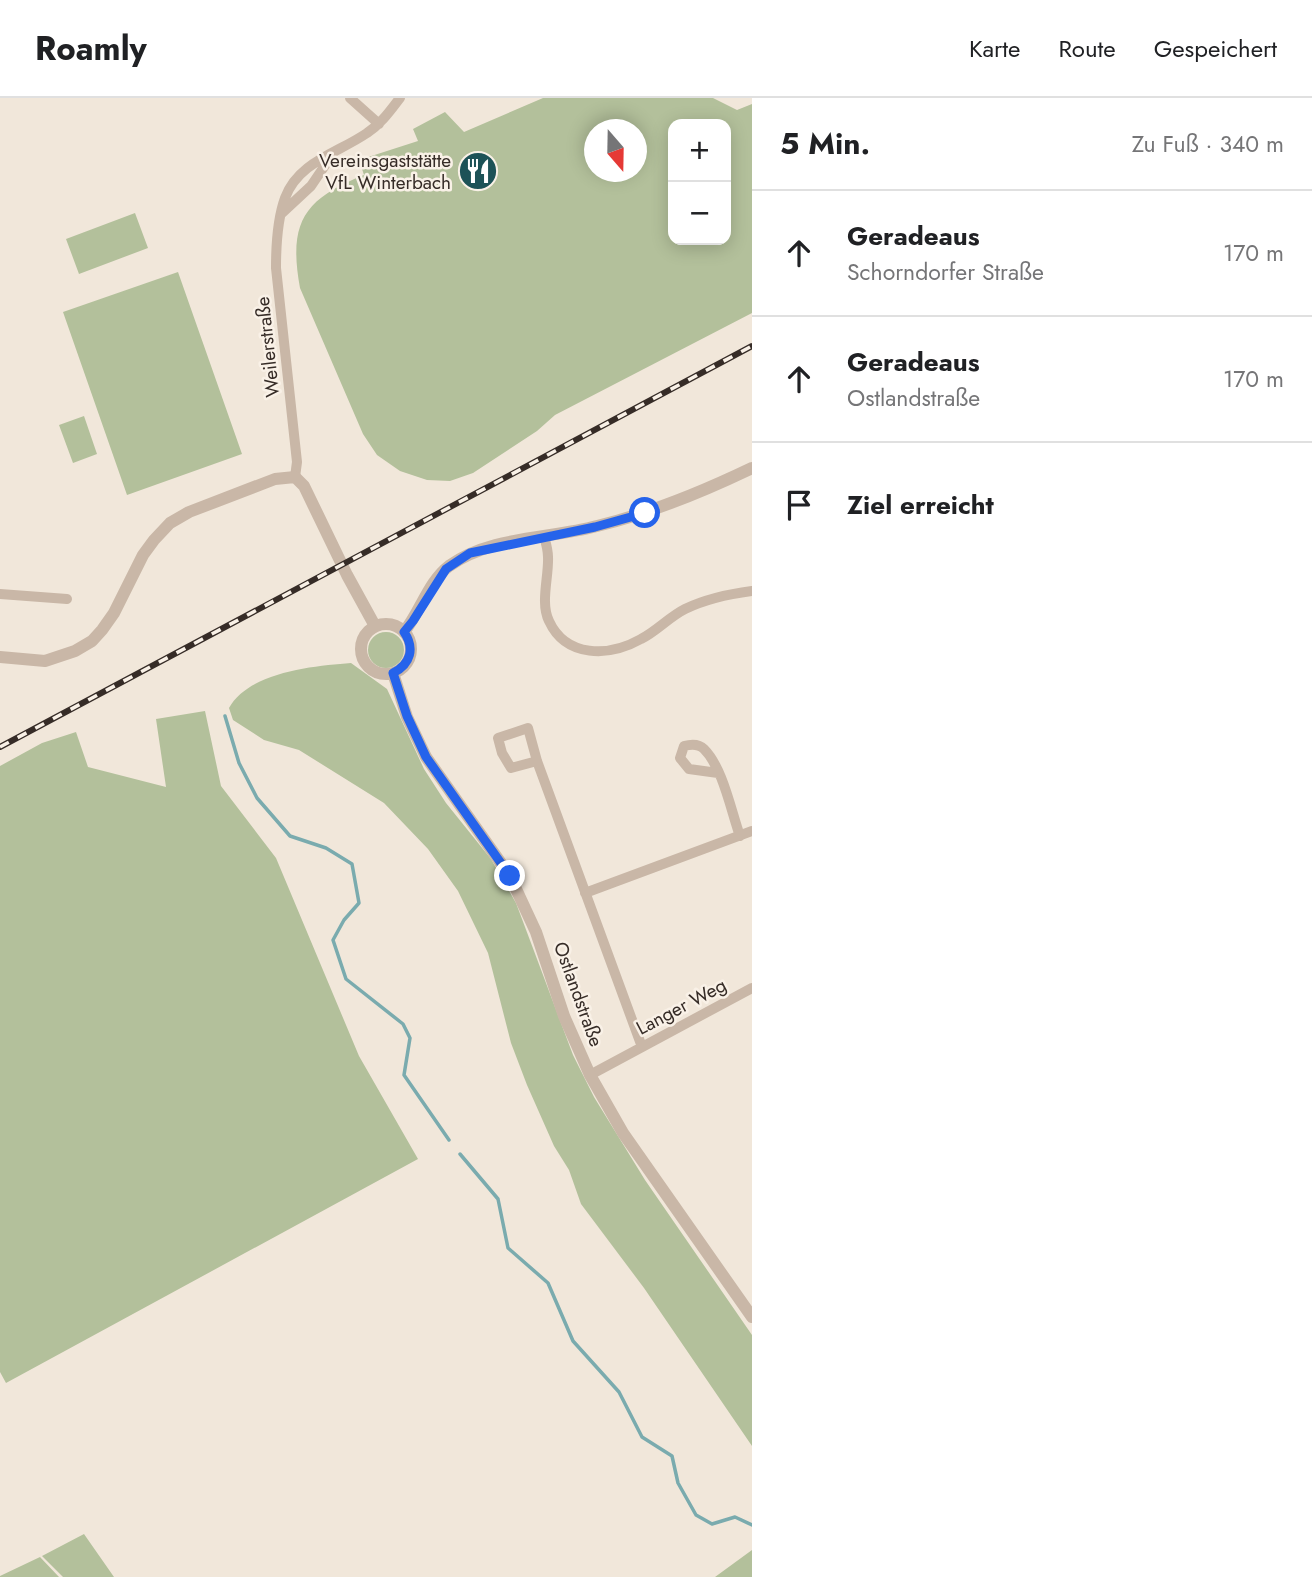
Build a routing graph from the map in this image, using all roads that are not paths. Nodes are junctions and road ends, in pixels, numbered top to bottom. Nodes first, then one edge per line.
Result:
1 (350, 98) edge
2 (400, 98) edge
3 (379, 124) junction
4 (752, 468) edge
5 (295, 477) junction
6 (544, 536) junction
7 (752, 591) edge
8 (0, 594) edge
9 (67, 599) dead end
10 (375, 626) junction
11 (404, 632) junction
12 (0, 657) edge
13 (393, 673) junction
14 (537, 761) dead end
15 (718, 772) dead end
16 (752, 831) edge
17 (740, 835) junction
18 (586, 893) junction
19 (752, 988) edge
20 (642, 1046) junction
21 (590, 1075) junction
22 (752, 1317) edge

1 - 3 street
2 - 3 street, Weilerstraße
3 - 5 street, Weilerstraße
4 - 6 street
5 - 10 street
5 - 12 street
6 - 7 street
6 - 11 street
8 - 9 street
10 - 11 street
10 - 13 street
11 - 13 street
13 - 21 street, Ostlandstraße
14 - 18 street
15 - 17 street
16 - 17 street
17 - 18 street
18 - 20 street
19 - 20 street, Langer Weg
20 - 21 street, Langer Weg
21 - 22 street, Ostlandstraße

